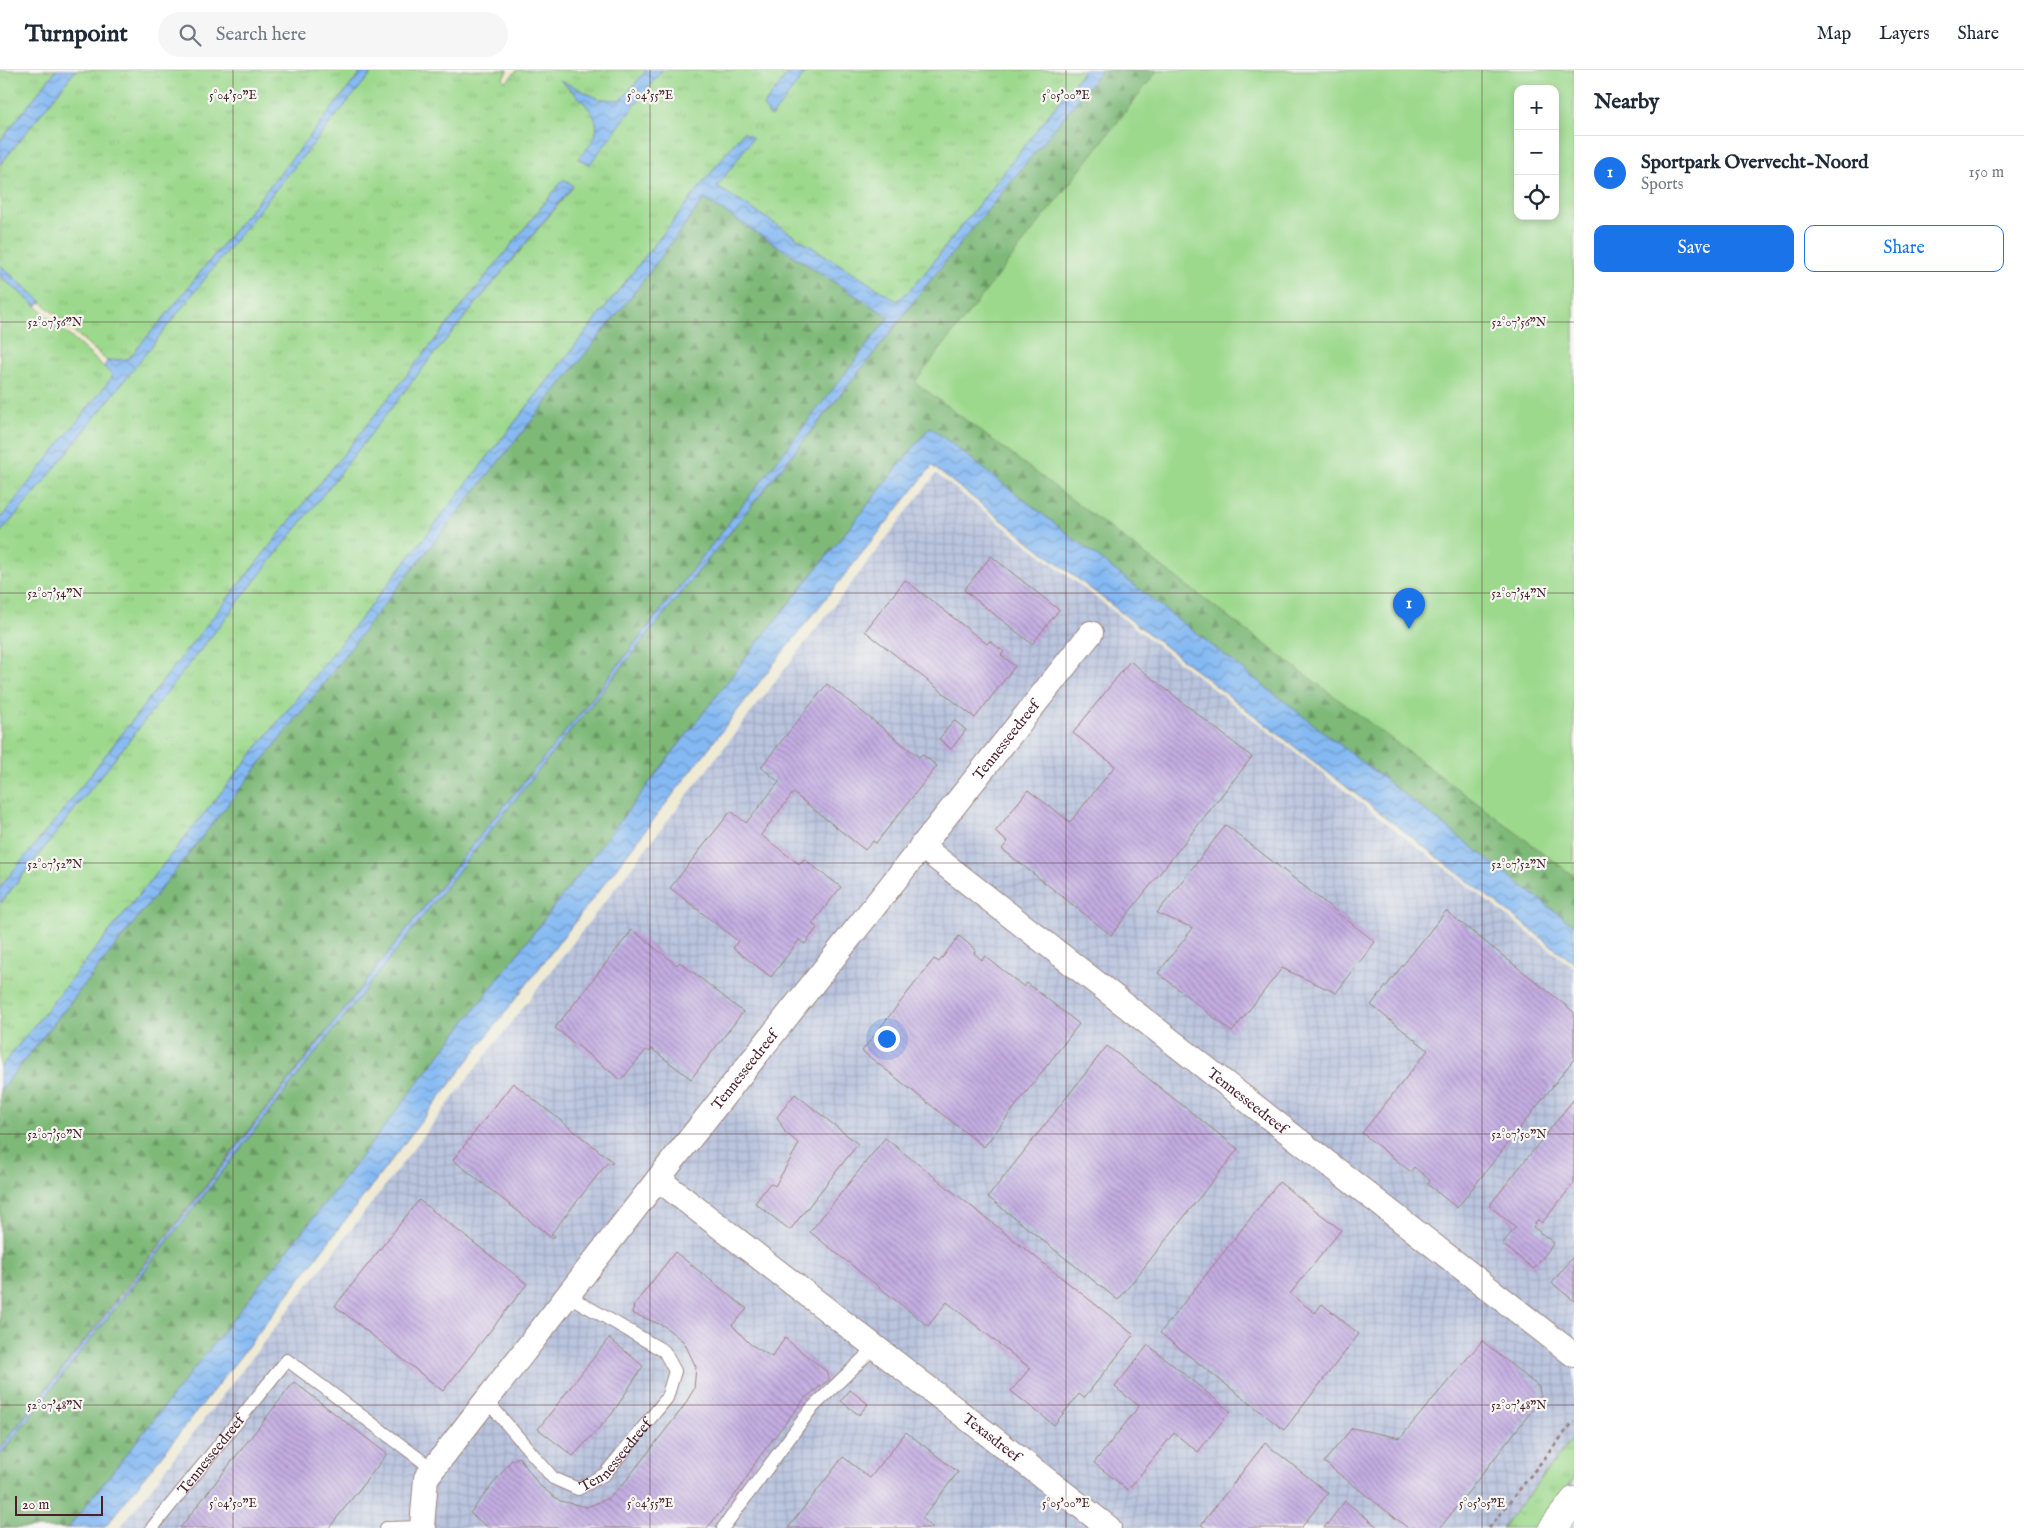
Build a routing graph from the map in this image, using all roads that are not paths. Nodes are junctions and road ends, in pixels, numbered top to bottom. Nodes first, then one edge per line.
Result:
1 (1091, 632) dead end
2 (921, 846) junction
3 (658, 1179) junction
4 (567, 1295) junction
5 (875, 1347) junction
6 (1574, 1355) edge
7 (487, 1401) junction
8 (433, 1469) junction
9 (1574, 1501) edge
10 (423, 1527) edge
11 (152, 1528) edge
12 (386, 1528) edge
13 (724, 1528) edge
14 (1109, 1528) edge
15 (1553, 1528) edge

1 - 2 street, Tennesseedreef
2 - 3 street, Tennesseedreef
2 - 6 street, Tennesseedreef
3 - 4 street, Tennesseedreef
3 - 5 street, Texasdreef
4 - 7 street, Tennesseedreef
4 - 7 lane, Tennesseedreef
5 - 13 lane
5 - 14 street, Texasdreef
7 - 8 street, Tennesseedreef
8 - 10 street, Tennesseedreef
8 - 11 lane, Tennesseedreef
9 - 15 street
10 - 12 lane, Tennesseedreef

